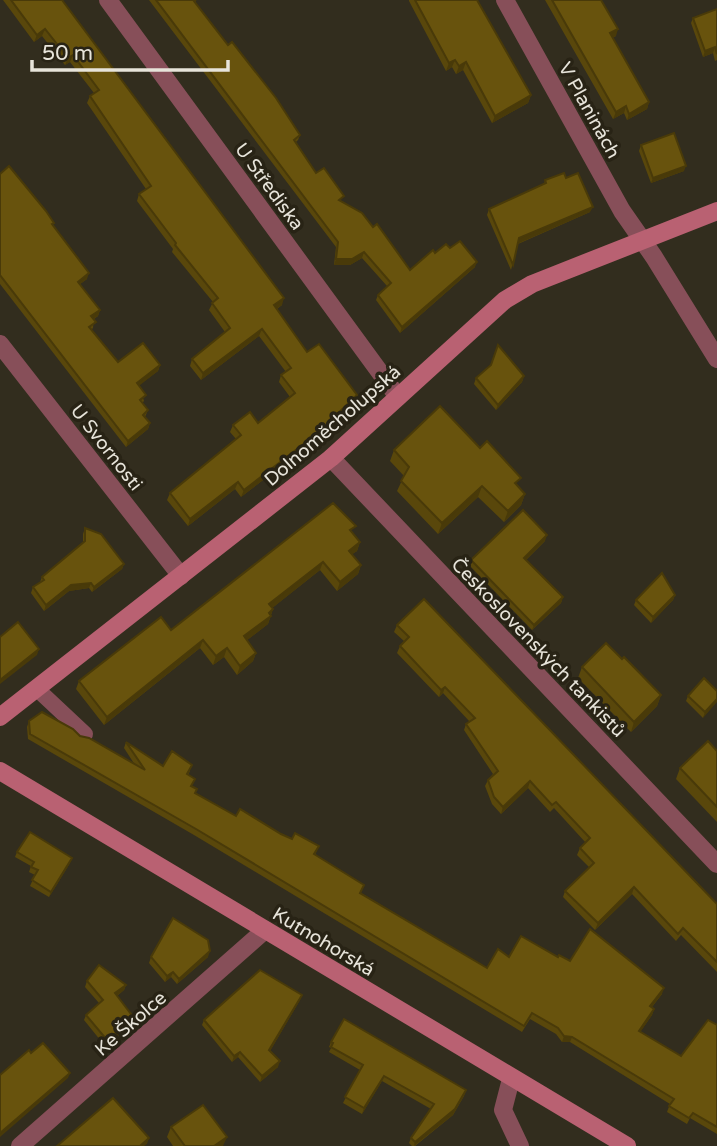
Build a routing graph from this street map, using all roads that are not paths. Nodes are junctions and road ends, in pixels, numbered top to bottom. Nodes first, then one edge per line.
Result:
1 (108, 0) edge
2 (505, 0) edge
3 (717, 211) edge
4 (640, 239) junction
5 (0, 344) edge
6 (717, 359) edge
7 (398, 397) junction
8 (331, 458) junction
9 (181, 576) junction
10 (37, 689) junction
11 (0, 717) edge
12 (85, 734) edge
13 (0, 771) edge
14 (717, 864) edge
15 (265, 930) junction
16 (511, 1079) junction
17 (20, 1146) edge
18 (520, 1146) edge
19 (627, 1146) edge

1 - 7 street, U Střediska
2 - 4 street, V Planinách
3 - 4 street, Dolnoměcholupská
4 - 6 street, V Planinách
4 - 7 street, Dolnoměcholupská
5 - 9 street, U Svornosti
7 - 8 street, Dolnoměcholupská
8 - 9 street, Dolnoměcholupská
8 - 14 street, Československých tankistů
9 - 10 street, Dolnoměcholupská
10 - 11 street, Dolnoměcholupská
10 - 12 lane
13 - 15 street, Kutnohorská
15 - 16 street, Kutnohorská
15 - 17 street, Ke Školce
16 - 18 street
16 - 19 street, Kutnohorská

